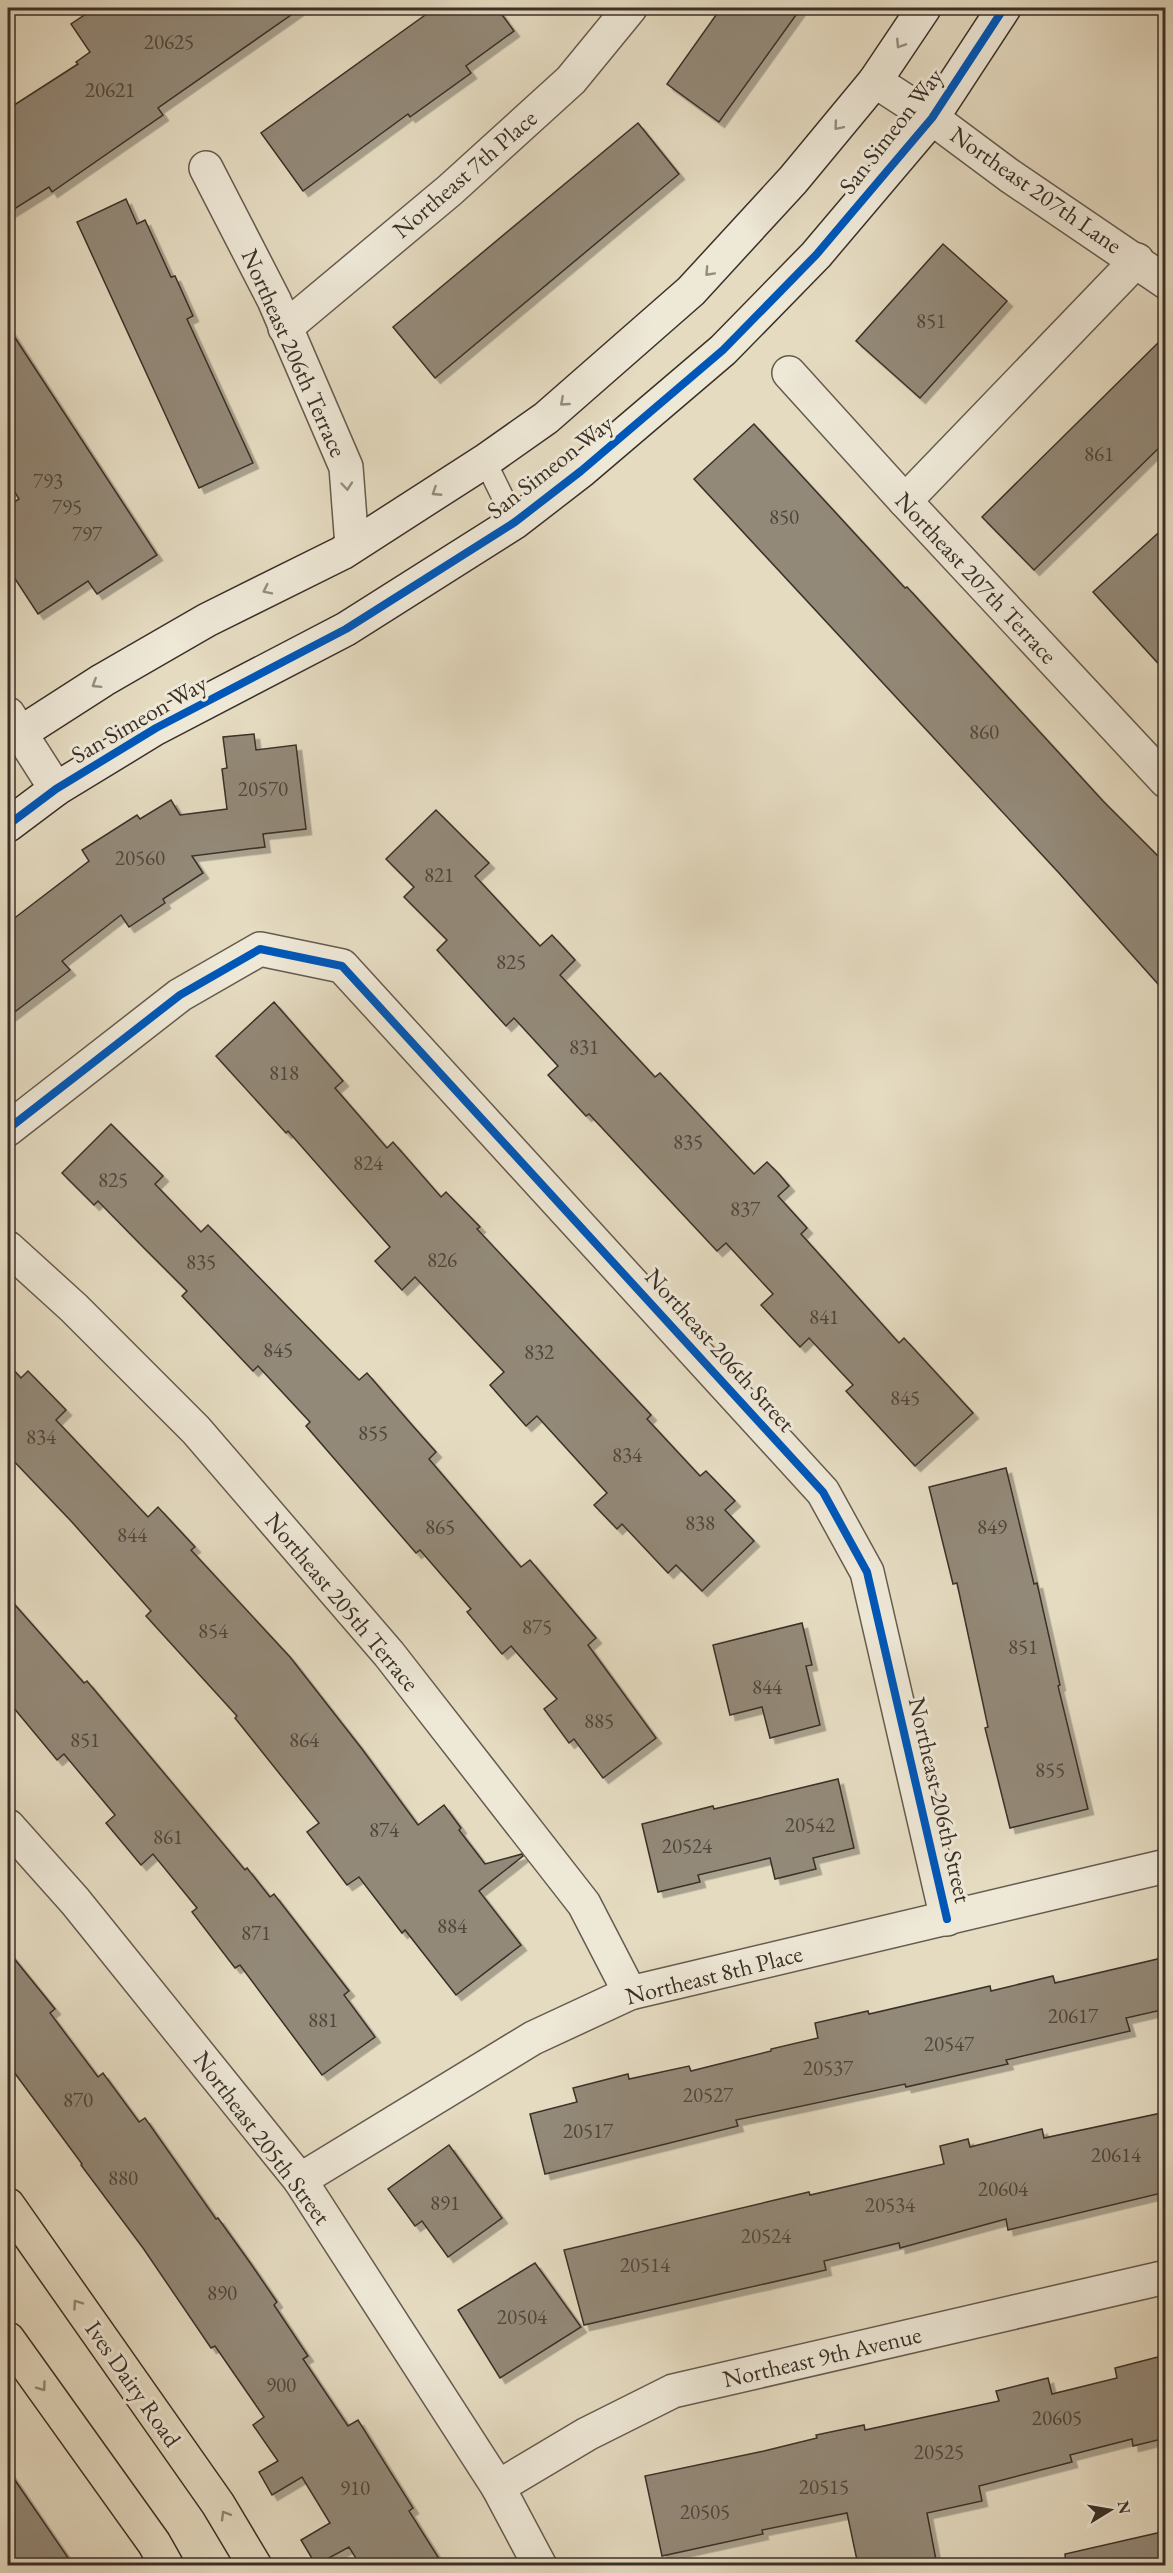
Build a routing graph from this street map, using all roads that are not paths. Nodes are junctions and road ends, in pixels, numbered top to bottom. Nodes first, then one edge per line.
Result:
1 (630, 8) edge
2 (924, 8) edge
3 (1004, 8) edge
4 (875, 81) junction
5 (932, 117) junction
6 (206, 168) dead end
7 (1137, 260) junction
8 (1166, 282) edge
9 (285, 328) junction
10 (789, 373) dead end
11 (485, 461) junction
12 (905, 501) junction
13 (515, 522) junction
14 (352, 546) junction
15 (12, 728) edge
16 (1162, 771) edge
17 (56, 789) junction
18 (8, 825) edge
19 (8, 1129) edge
20 (8, 1248) edge
21 (8, 1826) edge
22 (1166, 1866) edge
23 (947, 1919) junction
24 (630, 1993) junction
25 (300, 2180) junction
26 (8, 2205) edge
27 (1166, 2277) edge
28 (8, 2339) edge
29 (498, 2487) junction
30 (168, 2565) edge
31 (255, 2565) edge
32 (540, 2565) edge

1 - 9 street, Northeast 7th Place
2 -> 4 street, San Simeon Way
3 - 5 street, San Simeon Way
4 - 5 street, Northeast 207th Lane
4 -> 11 street, San Simeon Way
5 - 7 street, Northeast 207th Lane
5 - 13 street, San Simeon Way
6 - 9 street, Northeast 206th Terrace
7 - 8 street, Northeast 207th Lane
7 - 12 street
9 -> 14 street, Northeast 206th Terrace
10 - 12 street, Northeast 207th Terrace
11 - 13 lane
11 -> 14 street, San Simeon Way
12 - 16 street, Northeast 207th Terrace
13 - 17 street, San Simeon Way
14 -> 15 street, San Simeon Way
15 - 17 street
17 - 18 street, San Simeon Way
19 - 23 street, Northeast 206th Street
20 - 24 street, Northeast 205th Terrace
21 - 25 street, Northeast 205th Street
22 - 23 street, Northeast 8th Place
23 - 24 street, Northeast 8th Place
24 - 25 street, Northeast 8th Place
25 - 29 street, Northeast 205th Street
31 -> 26 main road, Ives Dairy Road
27 - 29 street, Northeast 9th Avenue
28 -> 30 main road
29 - 32 street, Northeast 205th Street

